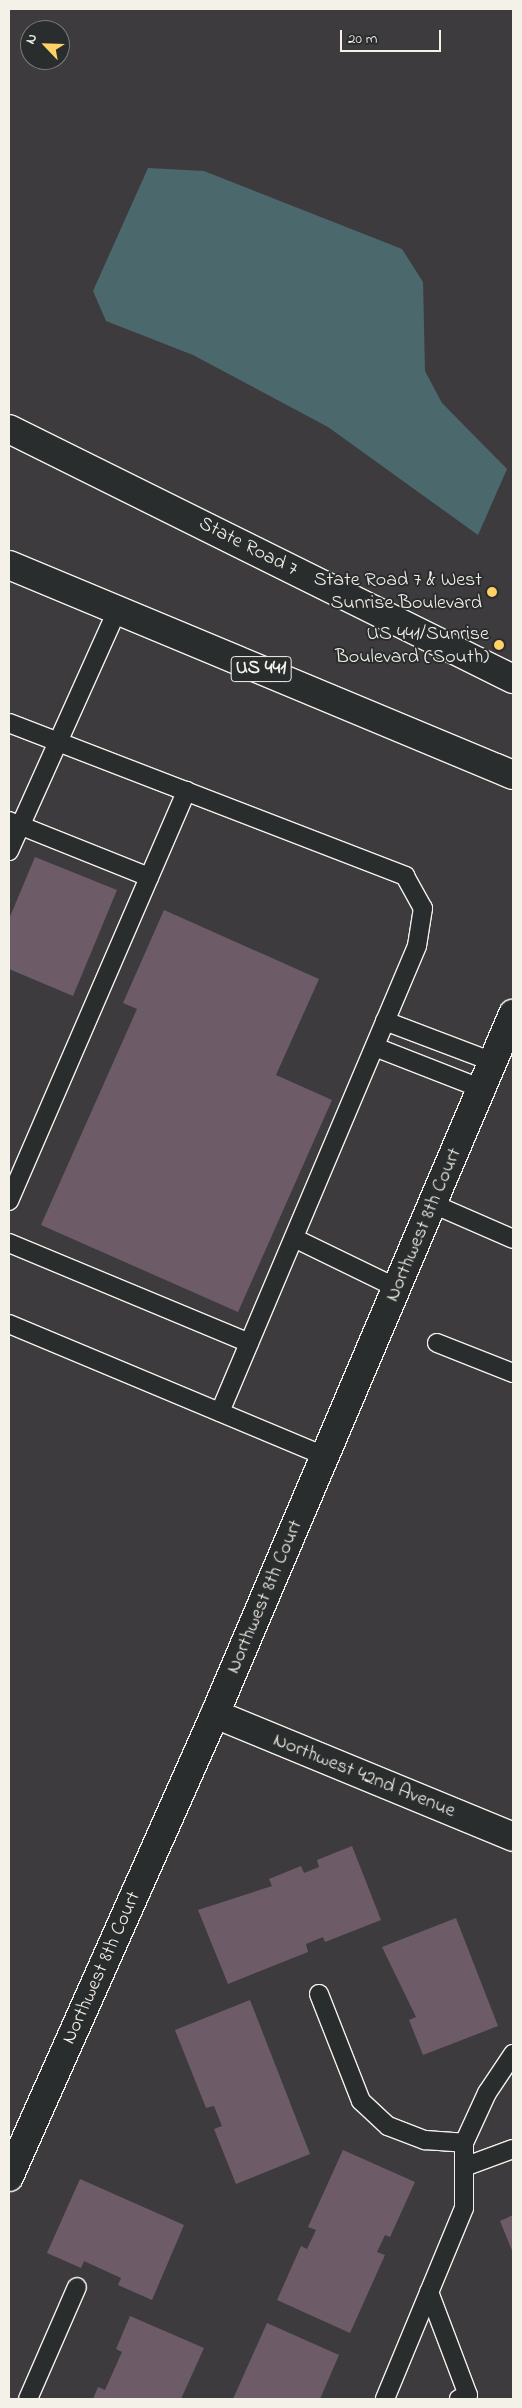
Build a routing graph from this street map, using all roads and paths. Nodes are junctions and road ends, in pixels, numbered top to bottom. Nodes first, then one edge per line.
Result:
1 (9, 429) edge
2 (9, 565) edge
3 (118, 609) junction
4 (513, 679) edge
5 (9, 723) edge
6 (55, 741) junction
7 (513, 775) edge
8 (186, 792) junction
9 (14, 823) edge
10 (9, 851) edge
11 (149, 877) junction
12 (513, 1014) edge
13 (385, 1021) junction
14 (375, 1047) junction
15 (493, 1062) junction
16 (482, 1089) junction
17 (9, 1200) edge
18 (433, 1204) junction
19 (294, 1238) junction
20 (513, 1240) edge
21 (9, 1243) edge
22 (397, 1288) junction
23 (9, 1324) edge
24 (249, 1343) junction
25 (437, 1344) dead end
26 (513, 1373) edge
27 (220, 1412) junction
28 (325, 1456) junction
29 (215, 1714) junction
30 (513, 1837) edge
31 (319, 1994) dead end
32 (513, 2054) edge
33 (464, 2143) junction
34 (513, 2149) edge
35 (464, 2167) junction
36 (9, 2177) edge
37 (77, 2287) dead end
38 (429, 2292) junction
39 (28, 2399) edge
40 (385, 2399) edge
41 (458, 2399) edge

1 - 4 street, State Road 7
2 - 3 street, US 441
3 - 6 lane
3 - 7 street, US 441
5 - 6 lane
6 - 8 lane
6 - 9 lane
8 - 11 lane
8 - 13 lane
9 - 10 lane
9 - 11 lane
11 - 17 lane
12 - 15 street, Northwest 8th Court
13 - 14 lane
13 - 15 lane
14 - 16 lane
14 - 19 lane
15 - 16 street, Northwest 8th Court
16 - 18 street, Northwest 8th Court
18 - 20 lane
18 - 22 street, Northwest 8th Court
19 - 22 lane
19 - 24 lane
21 - 24 lane
22 - 28 street, Northwest 8th Court
23 - 27 lane
24 - 27 lane
25 - 26 lane
27 - 28 lane
28 - 29 street, Northwest 8th Court
29 - 30 street, Northwest 42nd Avenue
29 - 36 street, Northwest 8th Court
31 - 33 lane
32 - 33 lane
33 - 35 lane
34 - 35 lane
35 - 38 lane
37 - 39 lane
38 - 40 lane
38 - 41 lane

